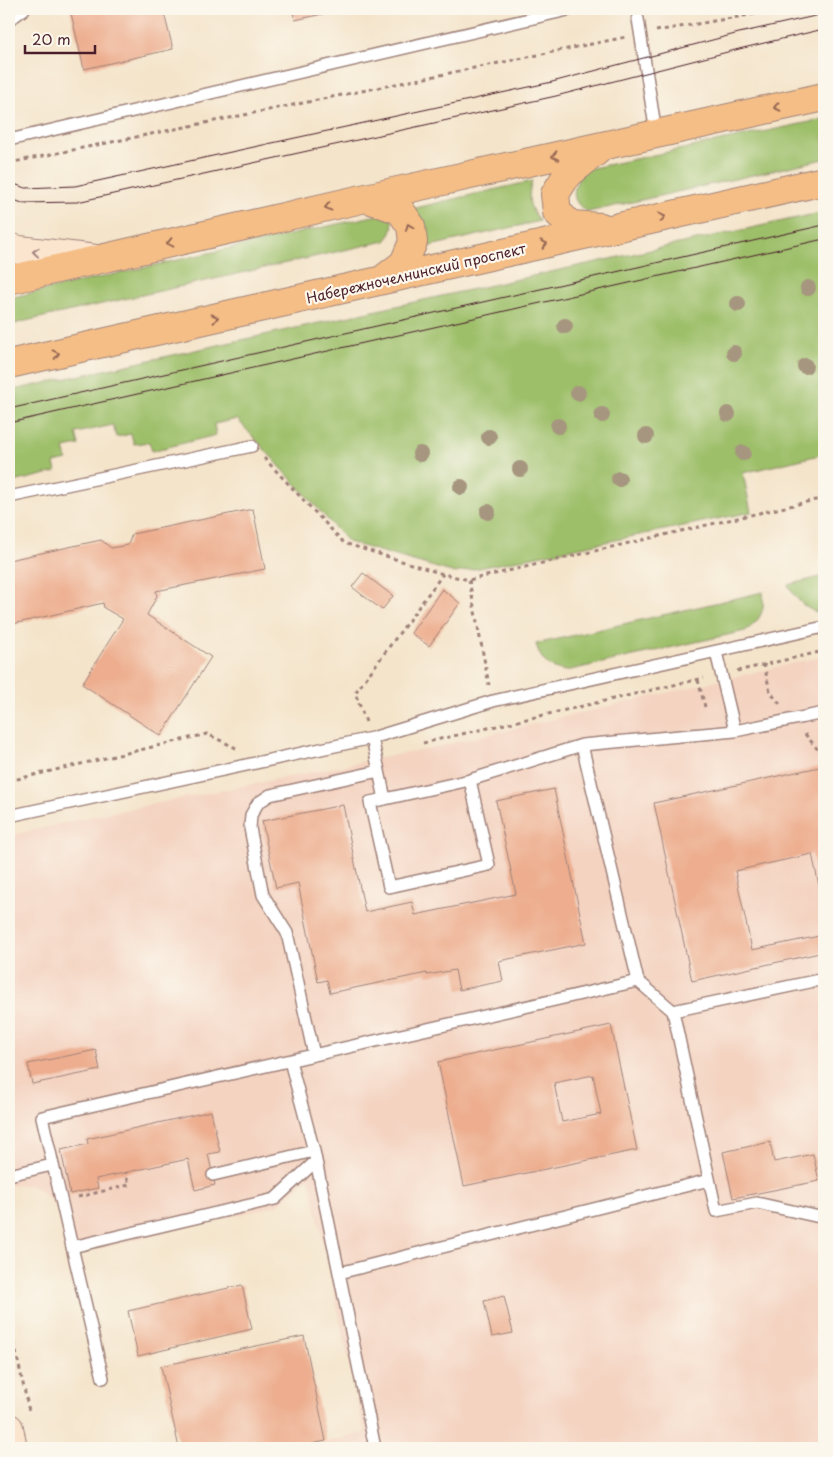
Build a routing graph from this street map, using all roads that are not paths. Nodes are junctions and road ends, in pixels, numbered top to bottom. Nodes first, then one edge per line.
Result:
1 (24, 9) edge
2 (572, 9) edge
3 (638, 19) dead end
4 (9, 20) edge
5 (824, 97) edge
6 (656, 134) junction
7 (9, 140) edge
8 (603, 146) junction
9 (824, 181) edge
10 (366, 198) junction
11 (615, 228) junction
12 (9, 247) edge
13 (98, 259) junction
14 (9, 280) edge
15 (382, 280) junction
16 (9, 364) edge
17 (252, 446) road end
18 (9, 497) edge
19 (824, 627) edge
20 (716, 652) junction
21 (824, 713) edge
22 (735, 731) junction
23 (372, 738) junction
24 (582, 745) junction
25 (379, 771) junction
26 (470, 780) junction
27 (386, 799) junction
28 (9, 816) edge
29 (824, 979) edge
30 (638, 981) junction
31 (673, 1011) junction
32 (314, 1055) junction
33 (290, 1061) junction
34 (315, 1156) junction
35 (52, 1165) junction
36 (9, 1175) edge
37 (213, 1175) dead end
38 (710, 1180) junction
39 (824, 1218) edge
40 (72, 1247) junction
41 (339, 1273) junction
42 (103, 1378) dead end
43 (19, 1420) edge
44 (13, 1448) edge
45 (376, 1448) edge

1 - 4 lane
2 - 7 lane
3 - 6 lane
5 -> 6 main road
6 - 8 main road
8 -> 10 main road
8 - 11 main road
11 -> 9 main road, Набережночелнинский проспект
10 -> 13 main road
15 -> 10 main road
15 -> 11 main road, Набережночелнинский проспект
13 -> 12 main road
13 - 14 main road
16 -> 15 main road, Набережночелнинский проспект
17 - 18 lane
19 - 20 lane
20 - 22 lane
20 - 23 lane
21 - 22 lane
22 - 24 lane
23 - 25 lane
23 - 28 lane
24 - 26 lane
24 - 30 lane
25 - 27 lane
25 - 32 lane
26 - 27 lane
26 - 27 lane
29 - 31 lane
30 - 31 lane
30 - 32 lane
31 - 38 lane
32 - 33 lane
33 - 34 lane
33 - 35 lane
34 - 37 lane
34 - 40 lane
34 - 41 lane
35 - 36 lane
35 - 40 lane
38 - 39 lane
38 - 41 lane
40 - 42 lane
41 - 45 lane
43 - 44 main road

